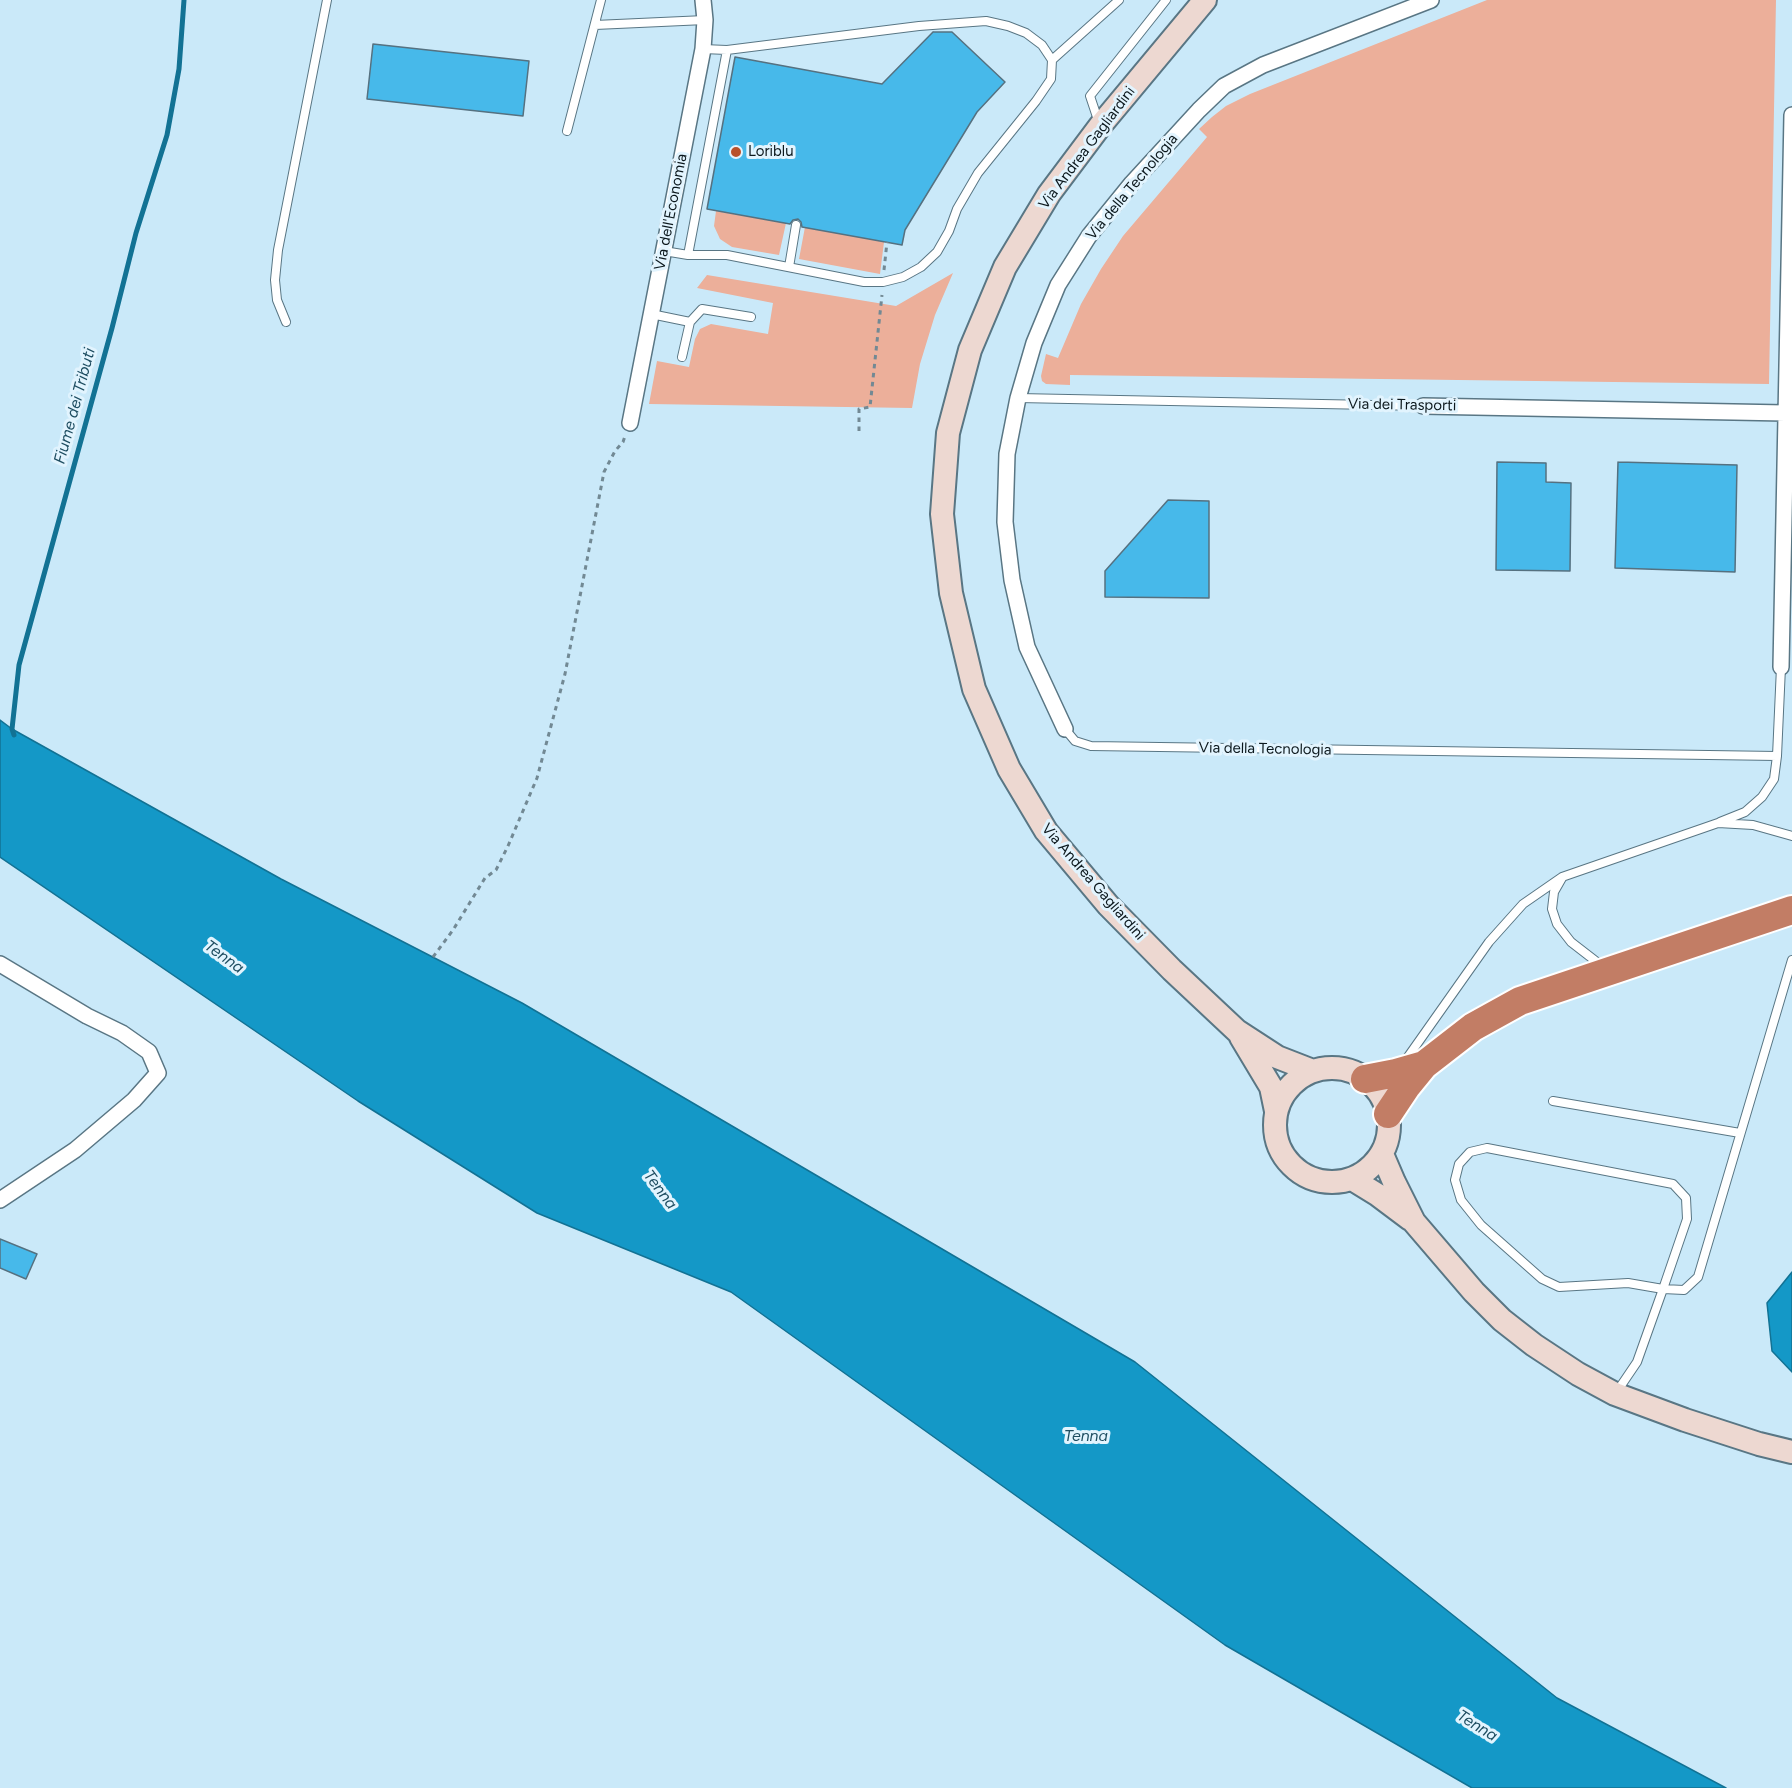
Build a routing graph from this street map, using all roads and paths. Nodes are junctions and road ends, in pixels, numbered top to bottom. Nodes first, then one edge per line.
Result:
1 (327, 0) edge
2 (601, 0) edge
3 (703, 0) edge
4 (1205, 0) edge
5 (1431, 0) edge
6 (1116, 1) edge
7 (1163, 1) edge
8 (705, 20) junction
9 (595, 25) junction
10 (703, 49) junction
11 (727, 51) junction
12 (1052, 60) junction
13 (1792, 115) edge
14 (1100, 126) junction
15 (567, 131) dead end
16 (796, 225) dead end
17 (887, 242) dead end
18 (664, 250) junction
19 (688, 255) junction
20 (789, 267) junction
21 (883, 282) junction
22 (651, 314) junction
23 (751, 317) dead end
24 (286, 322) dead end
25 (690, 322) junction
26 (682, 357) dead end
27 (1018, 398) junction
28 (1423, 406) joint
29 (1785, 413) junction
30 (630, 423) joint
31 (860, 431) dead end
32 (1781, 667) joint
33 (1065, 729) joint
34 (1777, 756) junction
35 (1718, 823) junction
36 (1792, 836) edge
37 (1562, 877) junction
38 (1792, 910) edge
39 (433, 957) dead end
40 (1792, 960) edge
41 (0, 964) edge
42 (1609, 971) junction
43 (1237, 1031) junction
44 (1424, 1065) junction
45 (1313, 1071) junction
46 (1396, 1073) junction
47 (1365, 1078) junction
48 (1553, 1101) dead end
49 (1276, 1111) junction
50 (1389, 1114) junction
51 (1740, 1133) junction
52 (1382, 1154) junction
53 (1352, 1179) junction
54 (0, 1200) edge
55 (1414, 1222) junction
56 (1663, 1289) junction
57 (1615, 1394) junction
58 (1792, 1452) edge

1 - 24 lane
2 - 9 lane
3 - 8 street, Via dell'Economia
4 - 14 main road, Via Andrea Gagliardini
5 - 27 street, Via della Tecnologia
6 - 12 lane
7 - 14 lane
8 - 9 lane
8 - 10 street, Via dell'Economia
9 - 15 lane
10 - 11 lane
10 - 18 street, Via dell'Economia
11 - 12 lane
11 - 19 lane
12 - 21 lane
13 - 29 street
14 - 43 main road, Via Andrea Gagliardini
16 - 20 lane
17 - 21 path
18 - 19 lane
18 - 22 street, Via dell'Economia
19 - 20 lane
20 - 21 lane
21 - 31 path
22 - 25 lane
22 - 30 street, Via dell'Economia
23 - 25 lane
25 - 26 lane
27 - 28 lane, Via dei Trasporti
27 - 33 street, Via della Tecnologia
28 - 29 street, Via dei Trasporti
29 - 32 street
30 - 39 path
32 - 34 lane
33 - 34 lane, Via della Tecnologia
34 - 35 lane
35 - 36 lane
35 - 37 lane
37 - 42 lane
37 - 46 lane
38 - 42 highway
40 - 51 lane
41 - 54 street
42 - 44 highway
43 - 45 main road
43 - 49 main road
44 - 46 highway
44 - 50 highway
45 - 47 main road
45 - 49 main road
46 - 47 highway
47 - 50 main road
48 - 51 lane
49 - 53 main road
50 - 52 main road
51 - 56 lane
52 - 53 main road
52 - 55 main road
53 - 55 main road
55 - 57 main road
56 - 56 lane
56 - 57 lane
57 - 58 main road

